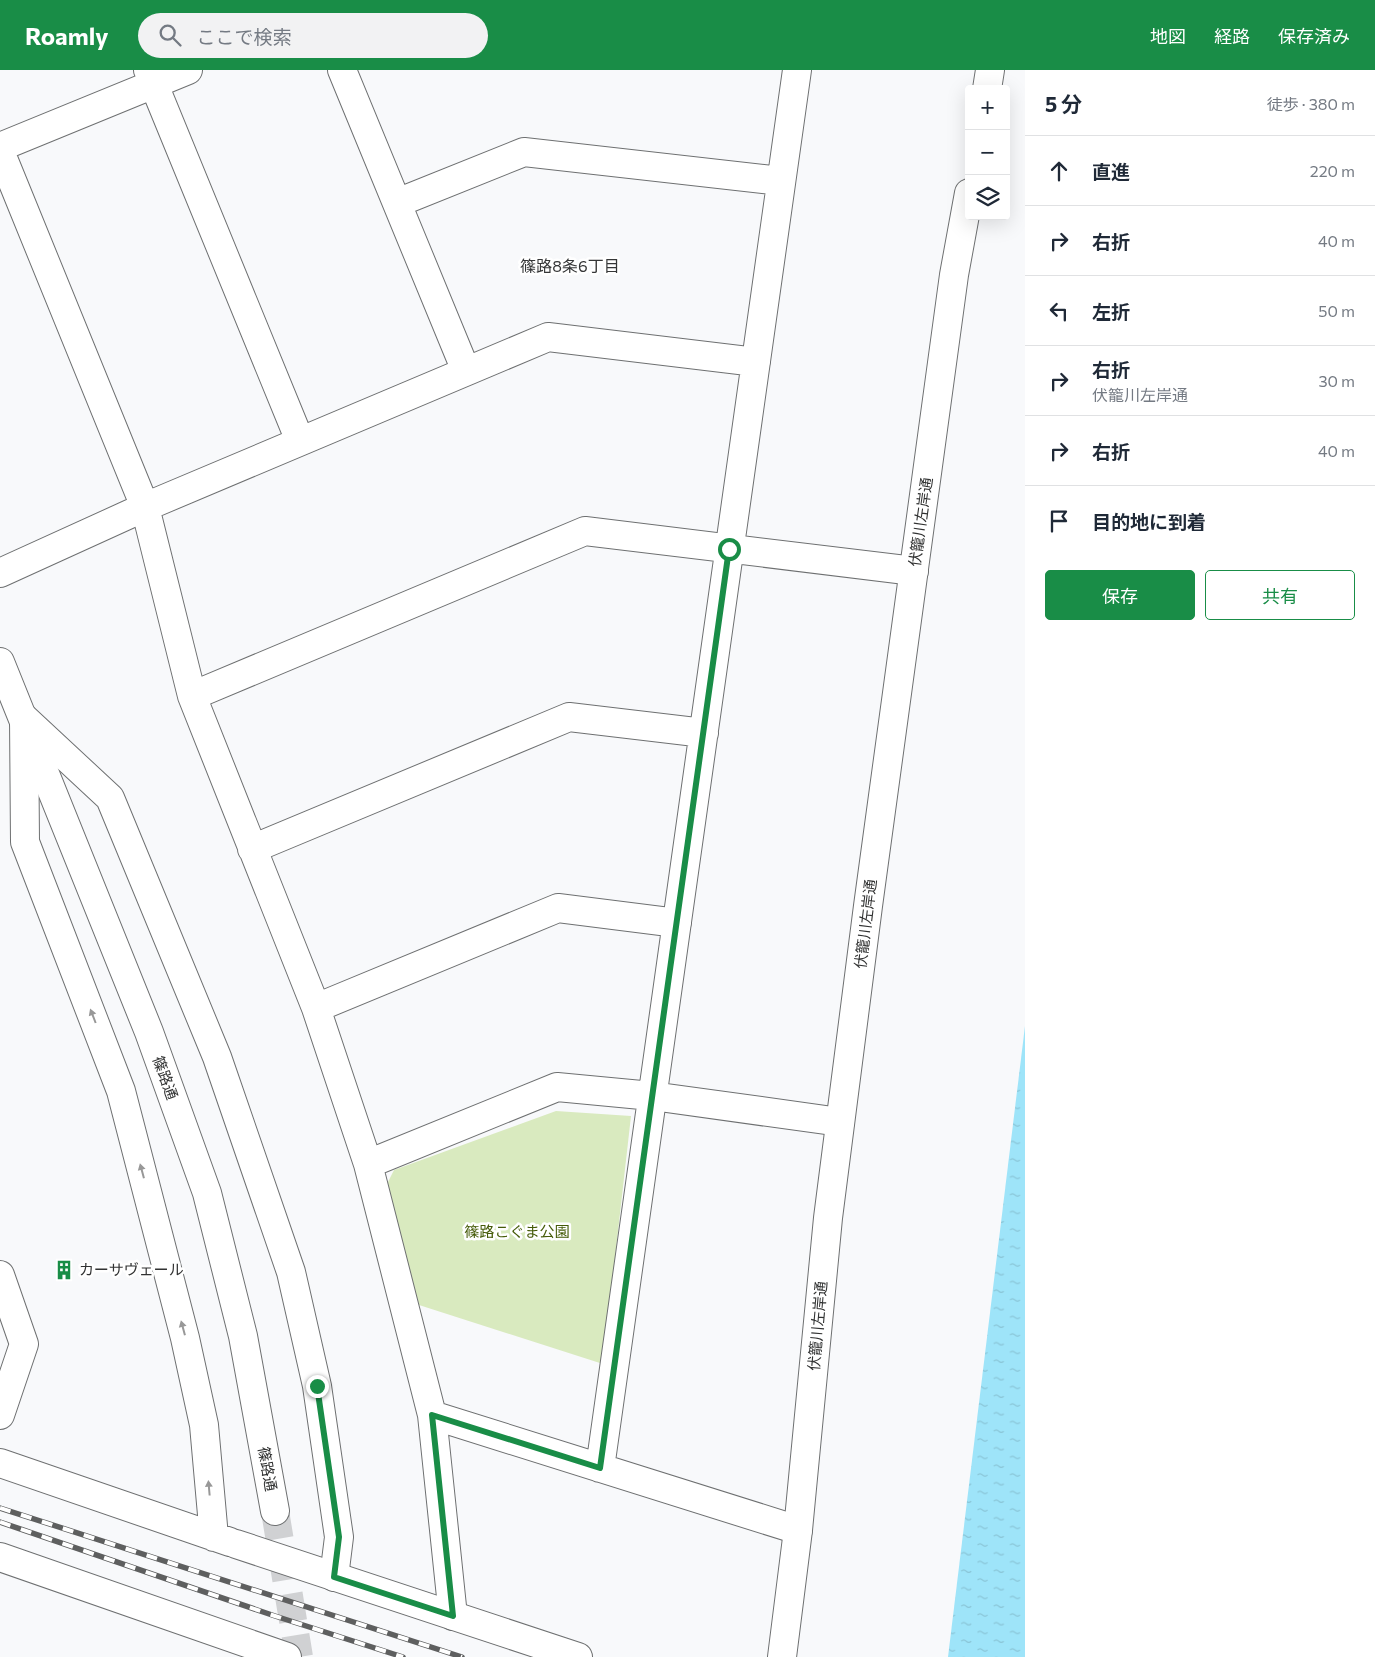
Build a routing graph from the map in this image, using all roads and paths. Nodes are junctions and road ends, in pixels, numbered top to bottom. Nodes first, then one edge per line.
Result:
1 (188, 70) edge
2 (342, 70) edge
3 (797, 70) edge
4 (990, 70) edge
5 (150, 77) edge
6 (988, 85) edge
7 (0, 147) edge
8 (0, 151) edge
9 (781, 181) junction
10 (397, 203) junction
11 (965, 215) edge
12 (756, 362) junction
13 (466, 371) junction
14 (300, 441) junction
15 (145, 507) junction
16 (729, 549) junction
17 (914, 571) junction
18 (0, 573) edge
19 (0, 662) edge
20 (192, 696) junction
21 (24, 718) junction
22 (704, 733) junction
23 (252, 849) junction
24 (677, 922) junction
25 (316, 1008) junction
26 (652, 1096) junction
27 (840, 1122) junction
28 (368, 1164) junction
29 (0, 1275) edge
30 (0, 1414) edge
31 (432, 1415) junction
32 (0, 1463) edge
33 (600, 1468) junction
34 (275, 1511) tunnel mouth
35 (798, 1530) junction
36 (225, 1541) junction
37 (0, 1557) edge
38 (334, 1577) junction
39 (453, 1616) junction
40 (241, 1649) edge
41 (287, 1657) edge
42 (578, 1657) edge
43 (782, 1657) edge

1 - 5 street
2 - 10 street
3 - 9 street
4 - 6 street
5 - 7 street
5 - 14 street
8 - 15 street
9 - 10 street
9 - 12 street
10 - 13 street
11 - 17 street, 伏籠川左岸通
12 - 13 street
12 - 16 street
13 - 14 street
14 - 15 street
15 - 18 street
15 - 20 street
16 - 17 street
16 - 20 street
16 - 22 street
17 - 27 street, 伏籠川左岸通
19 - 21 street, 篠路通
20 - 23 street
21 - 34 street, 篠路通
36 -> 21 street
21 - 38 street
22 - 23 street
22 - 24 street
23 - 25 street
24 - 25 street
24 - 26 street
25 - 28 street
26 - 27 street
26 - 28 street
26 - 33 street
27 - 35 street, 伏籠川左岸通
28 - 31 street
29 - 30 street
31 - 33 street
31 - 39 street
32 - 36 street
33 - 35 street
35 - 43 street, 伏籠川左岸通
36 - 38 street
37 - 40 street
38 - 39 street
39 - 42 street
40 - 41 street

